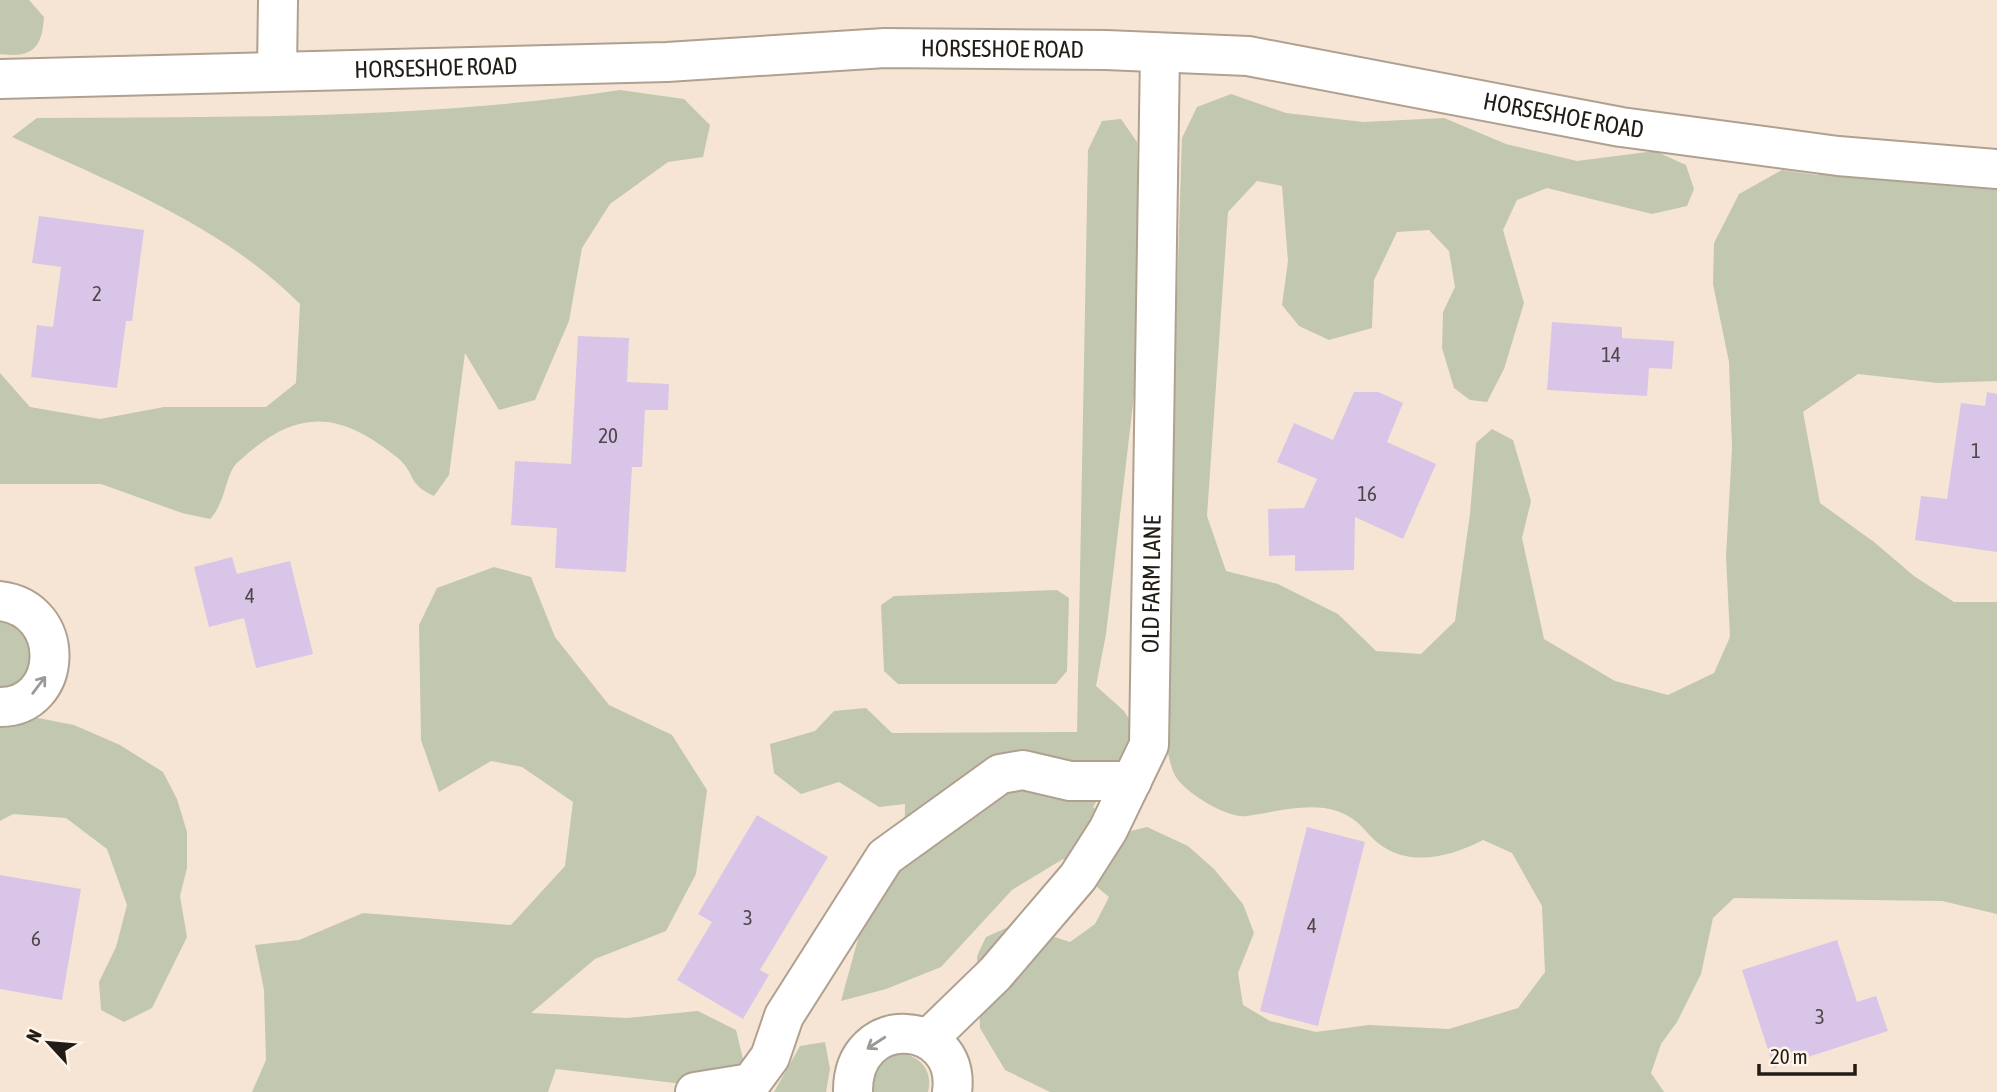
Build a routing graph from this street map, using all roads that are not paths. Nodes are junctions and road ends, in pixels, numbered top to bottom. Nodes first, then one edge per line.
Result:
1 (278, 0) edge
2 (1160, 53) junction
3 (277, 70) junction
4 (0, 79) edge
5 (1997, 169) edge
6 (0, 601) edge
7 (0, 707) edge
8 (1132, 781) junction
9 (928, 1040) junction
10 (695, 1092) edge
11 (853, 1092) edge
12 (952, 1092) edge

1 - 3 street
2 - 3 street, HORSESHOE ROAD
2 - 5 street, HORSESHOE ROAD
2 - 8 street, OLD FARM LANE
3 - 4 street, HORSESHOE ROAD
7 -> 6 street
8 - 9 street, OLD FARM LANE
8 - 10 street
9 -> 11 street
9 - 12 street

